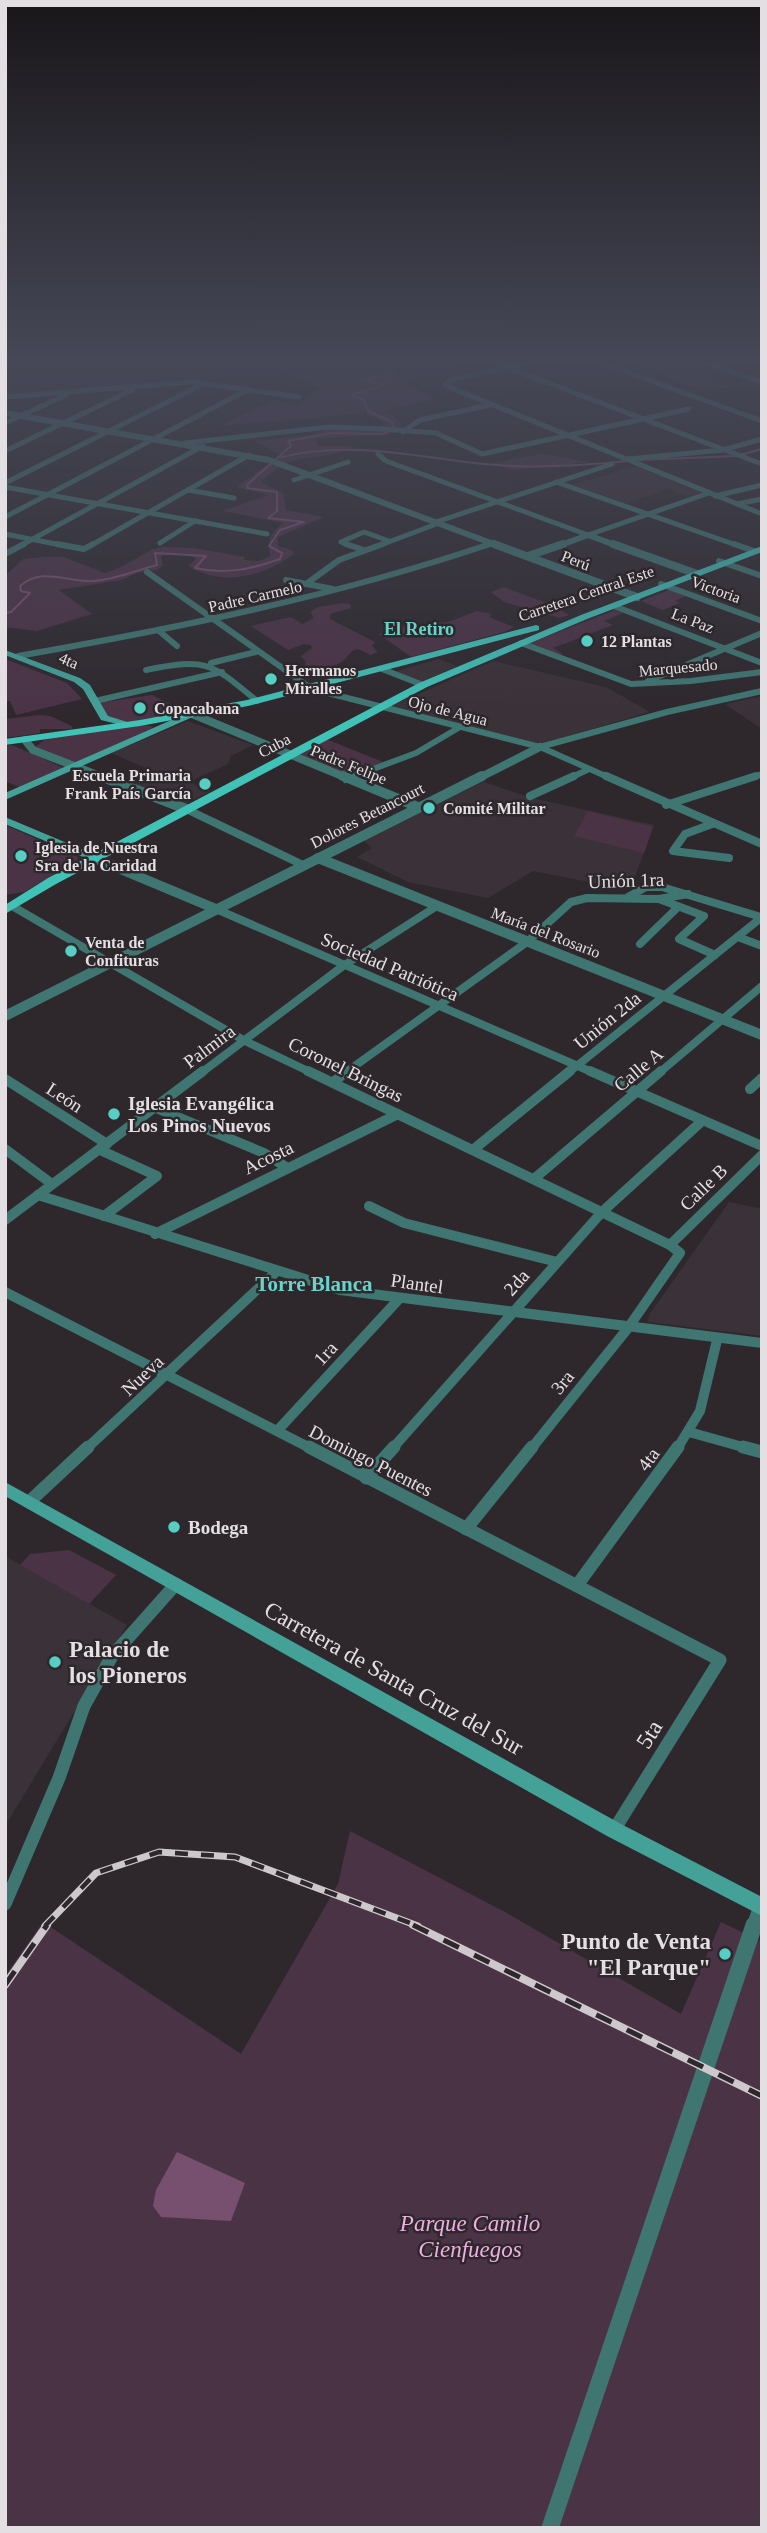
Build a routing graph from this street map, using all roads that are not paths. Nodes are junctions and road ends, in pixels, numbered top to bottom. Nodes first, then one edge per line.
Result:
1 (75, 480) edge
2 (141, 480) edge
3 (205, 480) edge
4 (325, 480) edge
5 (438, 480) edge
6 (561, 480) edge
7 (679, 480) edge
8 (556, 482) junction
9 (5, 485) edge
10 (762, 485) edge
11 (188, 490) junction
12 (712, 494) junction
13 (47, 495) junction
14 (234, 498) dead end
15 (762, 499) edge
16 (496, 502) junction
17 (98, 504) junction
18 (737, 504) junction
19 (149, 513) junction
20 (762, 513) edge
21 (649, 515) junction
22 (5, 517) edge
23 (195, 521) junction
24 (437, 523) junction
25 (5, 534) edge
26 (267, 534) dead end
27 (588, 535) junction
28 (33, 539) junction
29 (389, 541) junction
30 (160, 543) dead end
31 (494, 544) junction
32 (757, 549) edge
33 (365, 550) junction
34 (5, 554) edge
35 (528, 556) junction
36 (722, 562) junction
37 (147, 572) dead end
38 (694, 573) junction
39 (762, 576) edge
40 (286, 580) dead end
41 (306, 584) junction
42 (663, 585) junction
43 (339, 590) junction
44 (631, 595) junction
45 (614, 606) junction
46 (214, 621) junction
47 (762, 621) edge
48 (566, 625) joint
49 (159, 631) junction
50 (545, 631) junction
51 (762, 633) edge
52 (521, 643) junction
53 (177, 646) dead end
54 (725, 648) junction
55 (5, 652) edge
56 (256, 652) junction
57 (18, 656) junction
58 (211, 663) junction
59 (762, 663) edge
60 (146, 670) dead end
61 (382, 670) junction
62 (222, 672) junction
63 (762, 672) edge
64 (639, 684) junction
65 (423, 685) junction
66 (312, 689) junction
67 (762, 691) edge
68 (95, 701) junction
69 (257, 701) junction
70 (377, 707) junction
71 (191, 715) junction
72 (104, 718) junction
73 (129, 724) junction
74 (460, 727) junction
75 (93, 730) junction
76 (25, 740) junction
77 (5, 742) edge
78 (540, 747) junction
79 (289, 755) junction
80 (73, 766) junction
81 (587, 770) junction
82 (762, 774) edge
83 (346, 779) junction
84 (530, 796) dead end
85 (5, 797) edge
86 (666, 805) junction
87 (418, 807) junction
88 (186, 809) junction
89 (5, 820) edge
90 (712, 824) junction
91 (762, 844) edge
92 (94, 858) junction
93 (318, 858) junction
94 (729, 858) dead end
95 (303, 865) junction
96 (688, 894) junction
97 (625, 899) junction
98 (659, 899) junction
99 (10, 903) edge
100 (437, 906) junction
101 (678, 907) junction
102 (216, 909) junction
103 (762, 917) edge
104 (738, 937) junction
105 (527, 942) junction
106 (640, 943) dead end
107 (762, 946) edge
108 (715, 955) junction
109 (113, 962) junction
110 (343, 966) junction
111 (762, 986) edge
112 (665, 995) junction
113 (439, 1007) junction
114 (5, 1016) edge
115 (723, 1019) junction
116 (762, 1035) edge
117 (246, 1041) junction
118 (578, 1066) junction
119 (762, 1078) edge
120 (5, 1079) edge
121 (333, 1082) junction
122 (750, 1089) dead end
123 (638, 1092) junction
124 (156, 1108) junction
125 (398, 1114) junction
126 (702, 1121) junction
127 (762, 1146) edge
128 (103, 1147) junction
129 (474, 1149) junction
130 (7, 1152) edge
131 (762, 1154) edge
132 (286, 1167) junction
133 (535, 1178) junction
134 (52, 1184) junction
135 (38, 1195) junction
136 (369, 1206) dead end
137 (601, 1212) junction
138 (104, 1216) junction
139 (5, 1220) edge
140 (155, 1234) junction
141 (670, 1245) junction
142 (680, 1254) joint
143 (557, 1262) junction
144 (276, 1272) junction
145 (5, 1292) edge
146 (399, 1299) junction
147 (511, 1313) junction
148 (628, 1328) junction
149 (717, 1340) junction
150 (762, 1343) edge
151 (167, 1376) junction
152 (277, 1431) junction
153 (689, 1432) junction
154 (762, 1452) edge
155 (366, 1478) junction
156 (5, 1488) edge
157 (29, 1502) junction
158 (466, 1528) junction
159 (176, 1584) junction
160 (578, 1584) junction
161 (720, 1661) joint
162 (614, 1830) junction
163 (5, 1904) edge
164 (761, 1907) edge
165 (550, 2528) edge

1 - 13 street
2 - 17 street
3 - 11 street
4 - 24 street, Perú
5 - 16 street
6 - 8 street
7 - 12 street
8 - 16 street
8 - 21 street
9 - 13 street
10 - 12 street
11 - 14 street
11 - 19 street
12 - 18 street
12 - 21 street
13 - 17 street
13 - 22 street
15 - 18 street
16 - 24 street
16 - 27 street
17 - 19 street
17 - 28 street
18 - 20 street
19 - 23 street
19 - 28 street
21 - 27 street
21 - 32 street
23 - 26 street
23 - 30 street
24 - 29 street
24 - 31 street, Perú
25 - 28 street
27 - 35 street
27 - 38 street
28 - 34 street
29 - 33 street
29 - 33 street
31 - 35 street, Perú
31 - 43 street, Padre Carmelo
32 - 36 main road, Carretera Central Este
33 - 41 street
35 - 44 street, Perú
36 - 38 main road, Carretera Central Este
36 - 39 street
37 - 46 street, Ojo de Agua
38 - 42 main road, Carretera Central Este
40 - 41 street
41 - 43 street
42 - 44 main road, Carretera Central Este
42 - 47 street, Victoria
43 - 46 street, Padre Carmelo
44 - 45 main road, Carretera Central Este
44 - 50 main road, Carretera Central Este
45 - 48 main road, Carretera Central Este
45 - 54 street, La Paz
46 - 49 street, Padre Carmelo
46 - 56 street, Ojo de Agua
48 - 50 main road, Cuba
49 - 53 street
49 - 57 street, Padre Carmelo
50 - 52 main road, Cuba
50 - 61 main road, Carretera Central Este
51 - 54 street
52 - 64 street, Marquesado
52 - 65 main road, Cuba
54 - 59 street, La Paz
54 - 64 street
55 - 57 main road, 4ta
56 - 58 street
56 - 66 street, Ojo de Agua
57 - 68 main road, 4ta
58 - 60 street
58 - 62 street
61 - 65 street
61 - 66 main road, Carretera Central Este
62 - 68 street
62 - 69 street
63 - 64 street, Marquesado
65 - 70 main road, Cuba
66 - 69 main road, Carretera Central Este
66 - 70 street, Ojo de Agua
67 - 78 street, Dolores Betancourt
68 - 72 main road, 4ta
69 - 71 main road, Carretera Central Este
70 - 74 street, Ojo de Agua
70 - 79 main road, Cuba
71 - 73 main road, Carretera Central Este
71 - 79 street, Padre Felipe
71 - 80 main road
72 - 73 main road
72 - 75 main road
73 - 75 main road, Carretera Central Este
74 - 78 street, Ojo de Agua
74 - 83 street
75 - 76 main road, Carretera Central Este
76 - 77 main road, Carretera Central Este
76 - 80 street
78 - 81 street, Ojo de Agua
78 - 87 street, Dolores Betancourt
79 - 83 street, Padre Felipe
79 - 88 main road, Cuba
80 - 85 main road
80 - 88 street
81 - 84 street
81 - 86 street, Ojo de Agua
82 - 86 street
83 - 87 street, Padre Felipe
86 - 90 street, Ojo de Agua
87 - 93 street, Dolores Betancourt
88 - 92 main road, Cuba
88 - 95 street
89 - 92 main road, Sociedad Patriótica
90 - 91 street, Ojo de Agua
90 - 94 street
92 - 99 main road, Cuba
92 - 102 street, Sociedad Patriótica
93 - 95 street, Dolores Betancourt
93 - 100 street, María del Rosario
95 - 102 street, Dolores Betancourt
96 - 97 street
96 - 98 street, Unión 1ra
96 - 103 street
97 - 98 street, Unión 1ra
97 - 105 street, Unión 1ra
98 - 101 street
99 - 109 street, Coronel Bringas
100 - 105 street, María del Rosario
100 - 110 street, Palmira
101 - 106 street
101 - 108 street
102 - 109 street, Dolores Betancourt
102 - 110 street, Sociedad Patriótica
103 - 104 street, Unión 2da
104 - 107 street
104 - 108 street, Unión 2da
105 - 112 street, María del Rosario
105 - 113 street, Unión 1ra
108 - 112 street, Unión 2da
109 - 114 street, Dolores Betancourt
109 - 117 street, Coronel Bringas
110 - 113 street, Sociedad Patriótica
110 - 117 street, Palmira
111 - 115 street, Calle A
112 - 115 street, María del Rosario
112 - 118 street, Unión 2da
113 - 118 street, Sociedad Patriótica
113 - 121 street, Unión 1ra
115 - 116 street, María del Rosario
115 - 123 street, Calle A
117 - 121 street, Coronel Bringas
117 - 124 street, Palmira
118 - 123 street, Sociedad Patriótica
118 - 129 street, Unión 2da
119 - 122 street
120 - 128 street, León
121 - 125 street, Coronel Bringas
123 - 126 street, Sociedad Patriótica
123 - 133 street, Calle A
124 - 128 street, Palmira
124 - 132 street
125 - 129 street, Coronel Bringas
125 - 132 street, Acosta
126 - 127 street, Sociedad Patriótica
126 - 137 street, 2da
128 - 134 street, Palmira
128 - 138 street, León
129 - 133 street, Coronel Bringas
130 - 134 street
131 - 141 street, Calle B
132 - 140 street, Acosta
133 - 137 street, Coronel Bringas
134 - 135 street, Palmira
135 - 138 street, Plantel
135 - 139 street, Palmira
136 - 143 street
137 - 141 street, Coronel Bringas
137 - 143 street, 2da
138 - 140 street, Plantel
140 - 144 street, Plantel
141 - 142 street, Coronel Bringas
142 - 148 street, 3ra
143 - 147 street, 2da
144 - 146 street, Plantel
144 - 151 street, Nueva
145 - 151 street, Domingo Puentes
146 - 147 street, Plantel
146 - 152 street, 1ra
147 - 148 street, Plantel
147 - 155 street, 2da
148 - 149 street, Plantel
148 - 158 street, 3ra
149 - 150 street, Plantel
149 - 153 street, 4ta
151 - 152 street, Domingo Puentes
151 - 157 street, Nueva
152 - 155 street, Domingo Puentes
153 - 154 street
153 - 160 street, 4ta
155 - 158 street, Domingo Puentes
156 - 157 main road, Carretera de Santa Cruz del Sur
157 - 159 main road, Carretera de Santa Cruz del Sur
158 - 160 street, Domingo Puentes
159 - 162 main road, Carretera de Santa Cruz del Sur
159 - 163 street
160 - 161 street, Domingo Puentes
161 - 162 street, 5ta
162 - 164 main road, Carretera de Santa Cruz del Sur
164 - 165 street

